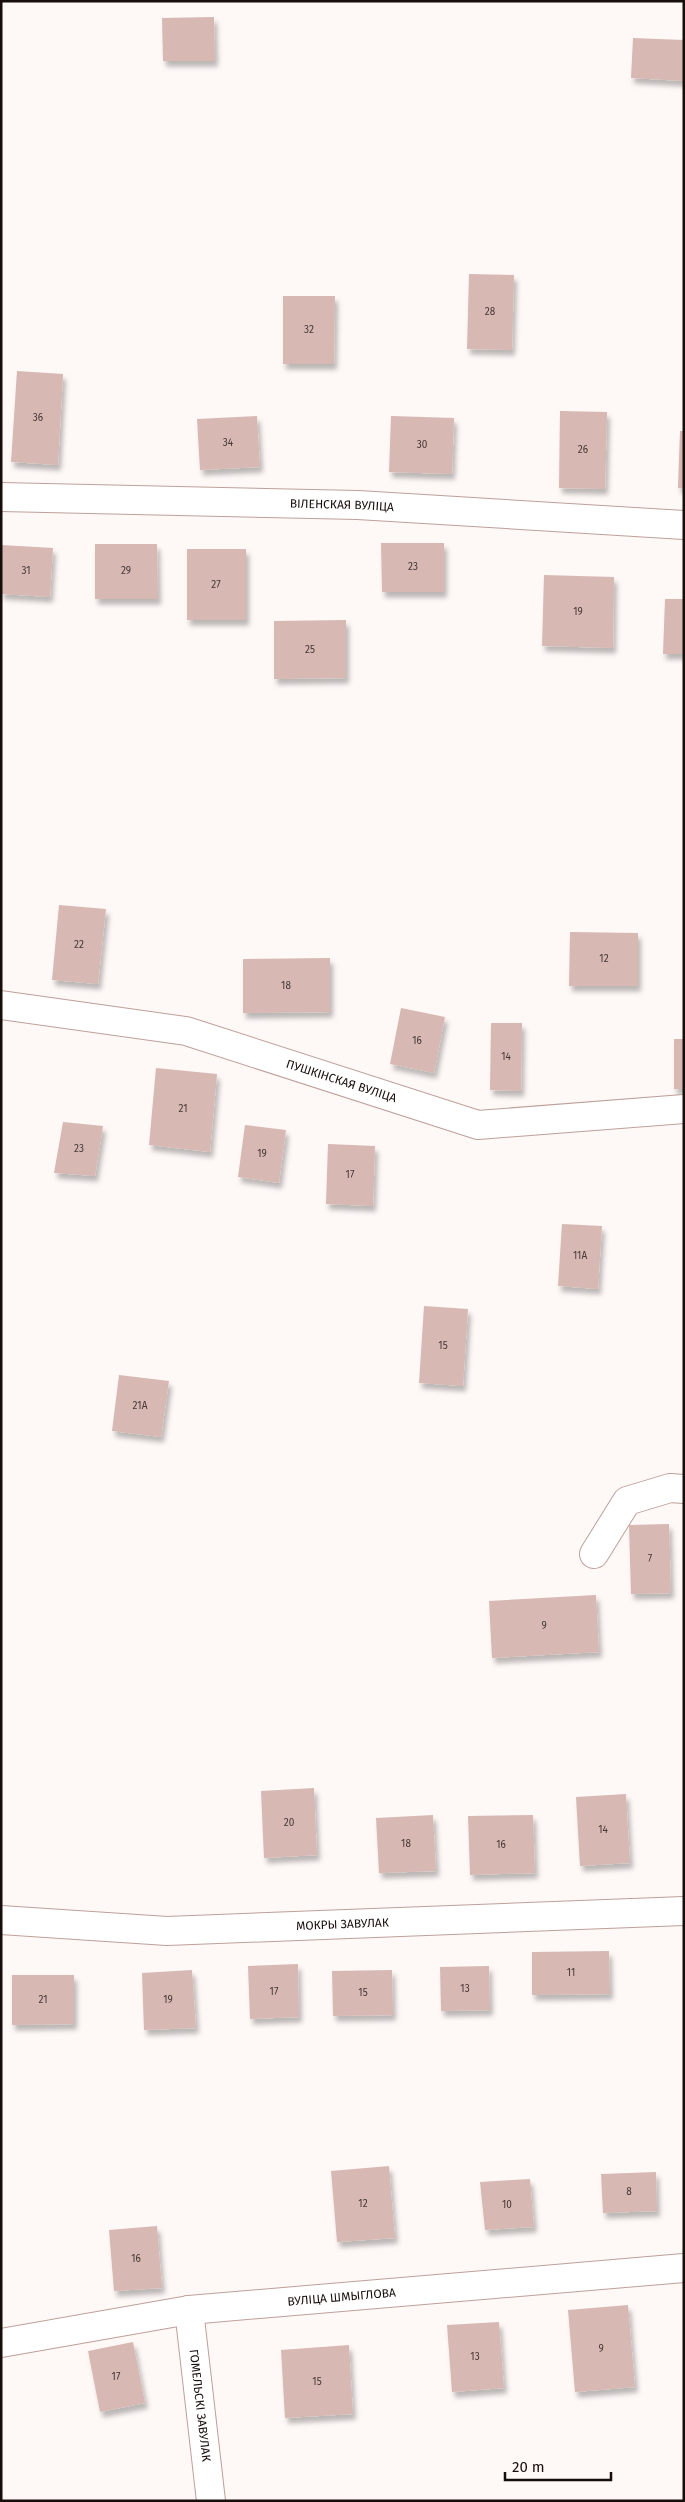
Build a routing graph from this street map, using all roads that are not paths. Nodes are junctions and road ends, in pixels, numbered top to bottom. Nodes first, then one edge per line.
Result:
1 (1, 497) edge
2 (684, 525) edge
3 (1, 1005) edge
4 (684, 1109) edge
5 (684, 1489) edge
6 (594, 1554) dead end
7 (684, 1911) edge
8 (1, 1920) edge
9 (684, 2268) edge
10 (189, 2310) junction
11 (1, 2343) edge
12 (210, 2501) edge

1 - 2 street, ВІЛЕНСКАЯ ВУЛІЦА
3 - 4 street, ПУШКІНСКАЯ ВУЛІЦА
5 - 6 street
7 - 8 street, МОКРЫ ЗАВУЛАК
9 - 10 street, ВУЛІЦА ШМЫГЛОВА
10 - 11 street, ВУЛІЦА ШМЫГЛОВА
10 - 12 street, ГОМЕЛЬСКІ ЗАВУЛАК

